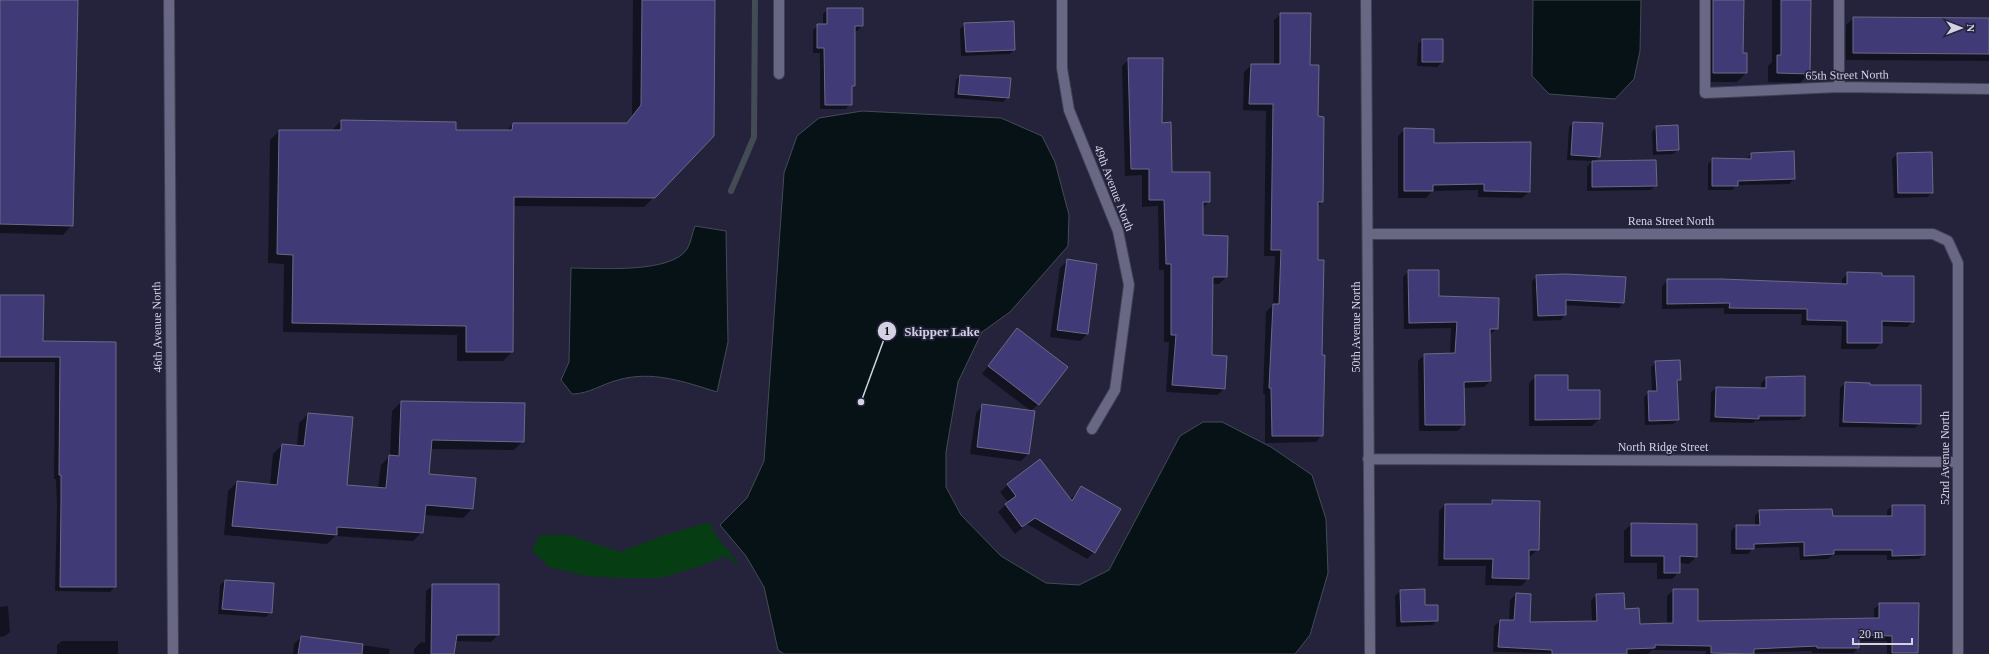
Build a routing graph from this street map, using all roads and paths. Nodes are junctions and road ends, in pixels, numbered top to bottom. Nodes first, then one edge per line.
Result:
1 (169, 0) edge
2 (779, 0) edge
3 (1062, 0) edge
4 (1366, 0) edge
5 (1704, 0) edge
6 (1839, 0) edge
7 (779, 74) dead end
8 (1839, 87) junction
9 (1989, 89) edge
10 (1369, 234) junction
11 (1958, 263) joint
12 (1092, 429) dead end
13 (1368, 459) junction
14 (1958, 462) junction
15 (173, 654) edge
16 (1370, 654) edge
17 (1958, 654) edge

1 - 15 street, 46th Avenue North
2 - 7 street
3 - 12 street, 49th Avenue North
4 - 10 street, 50th Avenue North
5 - 8 street, 65th Street North
6 - 8 street
8 - 9 street, 65th Street North
10 - 11 street, Rena Street North
10 - 13 street, 50th Avenue North
11 - 14 street, 52nd Avenue North
13 - 14 street, North Ridge Street
13 - 16 street, 50th Avenue North
14 - 17 street, 52nd Avenue North

